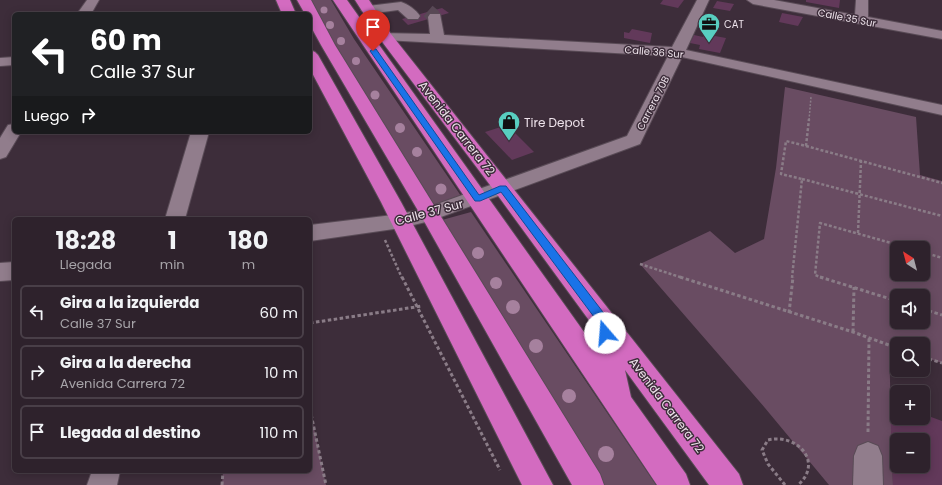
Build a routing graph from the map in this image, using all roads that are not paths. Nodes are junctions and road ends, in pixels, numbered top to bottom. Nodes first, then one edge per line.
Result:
1 (93, 0) edge
2 (283, 0) edge
3 (304, 0) edge
4 (340, 0) edge
5 (354, 0) edge
6 (703, 0) edge
7 (753, 0) edge
8 (862, 0) edge
9 (365, 5) edge
10 (85, 12) edge
11 (288, 12) edge
12 (311, 12) edge
13 (312, 15) edge
14 (424, 16) junction
15 (861, 20) junction
16 (942, 35) edge
17 (385, 36) junction
18 (414, 37) junction
19 (438, 39) junction
20 (677, 52) junction
21 (312, 59) edge
22 (12, 60) edge
23 (0, 62) edge
24 (942, 110) edge
25 (12, 132) edge
26 (199, 134) edge
27 (634, 140) joint
28 (0, 153) edge
29 (503, 188) junction
30 (478, 198) junction
31 (430, 214) junction
32 (176, 217) edge
33 (389, 223) junction
34 (312, 233) edge
35 (12, 270) edge
36 (0, 272) edge
37 (602, 319) junction
38 (618, 404) junction
39 (868, 456) road end
40 (105, 473) edge
41 (102, 485) edge
42 (538, 485) edge
43 (589, 485) edge
44 (675, 485) edge
45 (728, 485) edge
46 (868, 485) edge

1 - 10 street
2 - 11 highway
3 - 12 highway
4 - 30 highway, Avenida Carrera 72
5 - 9 highway
6 - 20 street, Carrera 70B
7 - 15 street, Calle 35 Sur
8 - 15 street
9 - 14 street
9 - 17 highway, Avenida Carrera 72
13 - 31 highway
14 - 18 street
14 - 19 street
15 - 16 street, Calle 35 Sur
17 - 18 street, Calle 36 Sur
17 - 29 highway, Avenida Carrera 72
18 - 19 street, Calle 36 Sur
19 - 20 street, Calle 36 Sur
20 - 24 street, Calle 36 Sur
20 - 27 street, Carrera 70B
21 - 33 highway
22 - 23 street
25 - 28 street
26 - 32 street
27 - 29 street, Calle 37 Sur
29 - 30 street, Calle 37 Sur
29 - 37 highway, Avenida Carrera 72
30 - 31 street, Calle 37 Sur
30 - 38 highway, Avenida Carrera 72
31 - 33 street, Calle 37 Sur
31 - 43 highway
33 - 34 street, Calle 37 Sur
33 - 42 highway
35 - 36 street
37 - 38 highway
37 - 45 highway, Avenida Carrera 72
38 - 44 highway, Avenida Carrera 72
39 - 46 street
40 - 41 street

